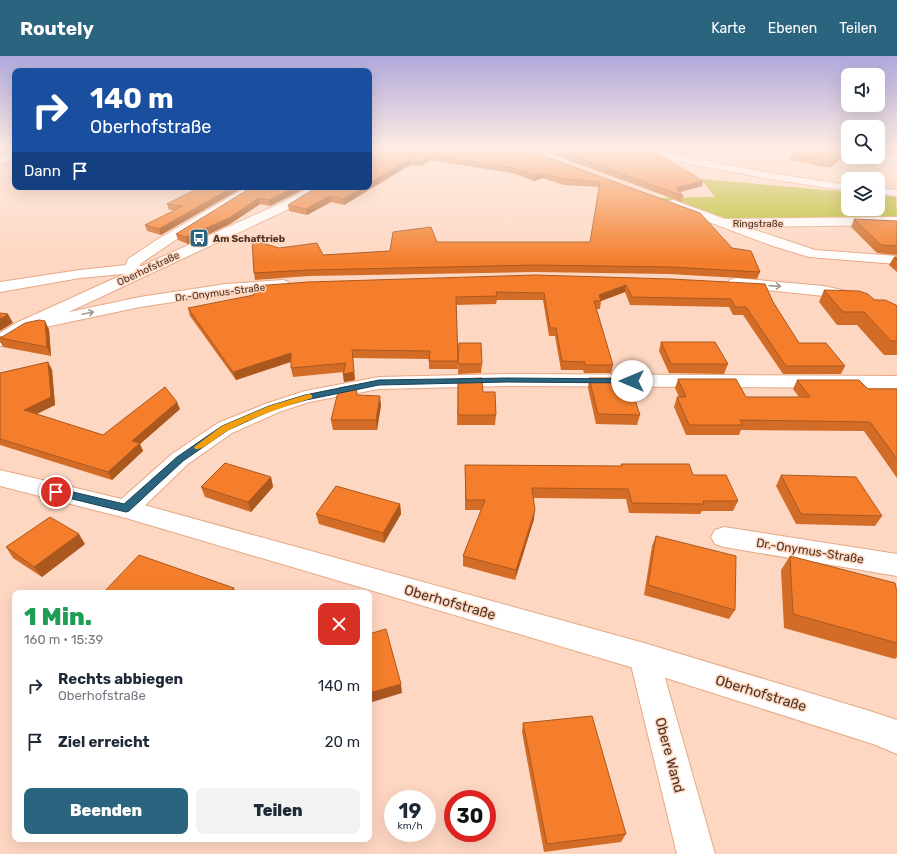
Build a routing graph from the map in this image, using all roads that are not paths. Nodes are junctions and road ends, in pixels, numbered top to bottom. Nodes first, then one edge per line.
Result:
1 (250, 190) edge
2 (314, 190) edge
3 (885, 192) edge
4 (897, 193) edge
5 (664, 200) edge
6 (897, 221) edge
7 (724, 223) junction
8 (897, 260) edge
9 (137, 270) junction
10 (722, 283) edge
11 (294, 284) edge
12 (0, 287) edge
13 (897, 314) edge
14 (22, 327) junction
15 (0, 341) edge
16 (897, 382) edge
17 (0, 478) edge
18 (126, 508) junction
19 (724, 537) dead end
20 (897, 565) edge
21 (644, 657) junction
22 (897, 737) edge
23 (696, 854) edge

1 - 9 street
2 - 9 street, Oberhofstraße
3 - 4 street
5 - 7 street
6 - 7 street, Ringstraße
7 - 8 street, Ringstraße
9 - 12 street
9 - 14 street, Oberhofstraße
10 -> 13 street
14 -> 11 street, Dr.-Onymus-Straße
14 - 15 street, Oberhofstraße
16 - 18 street
17 - 18 street, Oberhofstraße
18 - 21 street, Oberhofstraße
19 - 20 street, Dr.-Onymus-Straße
21 - 22 street, Oberhofstraße
21 - 23 street, Obere Wand

